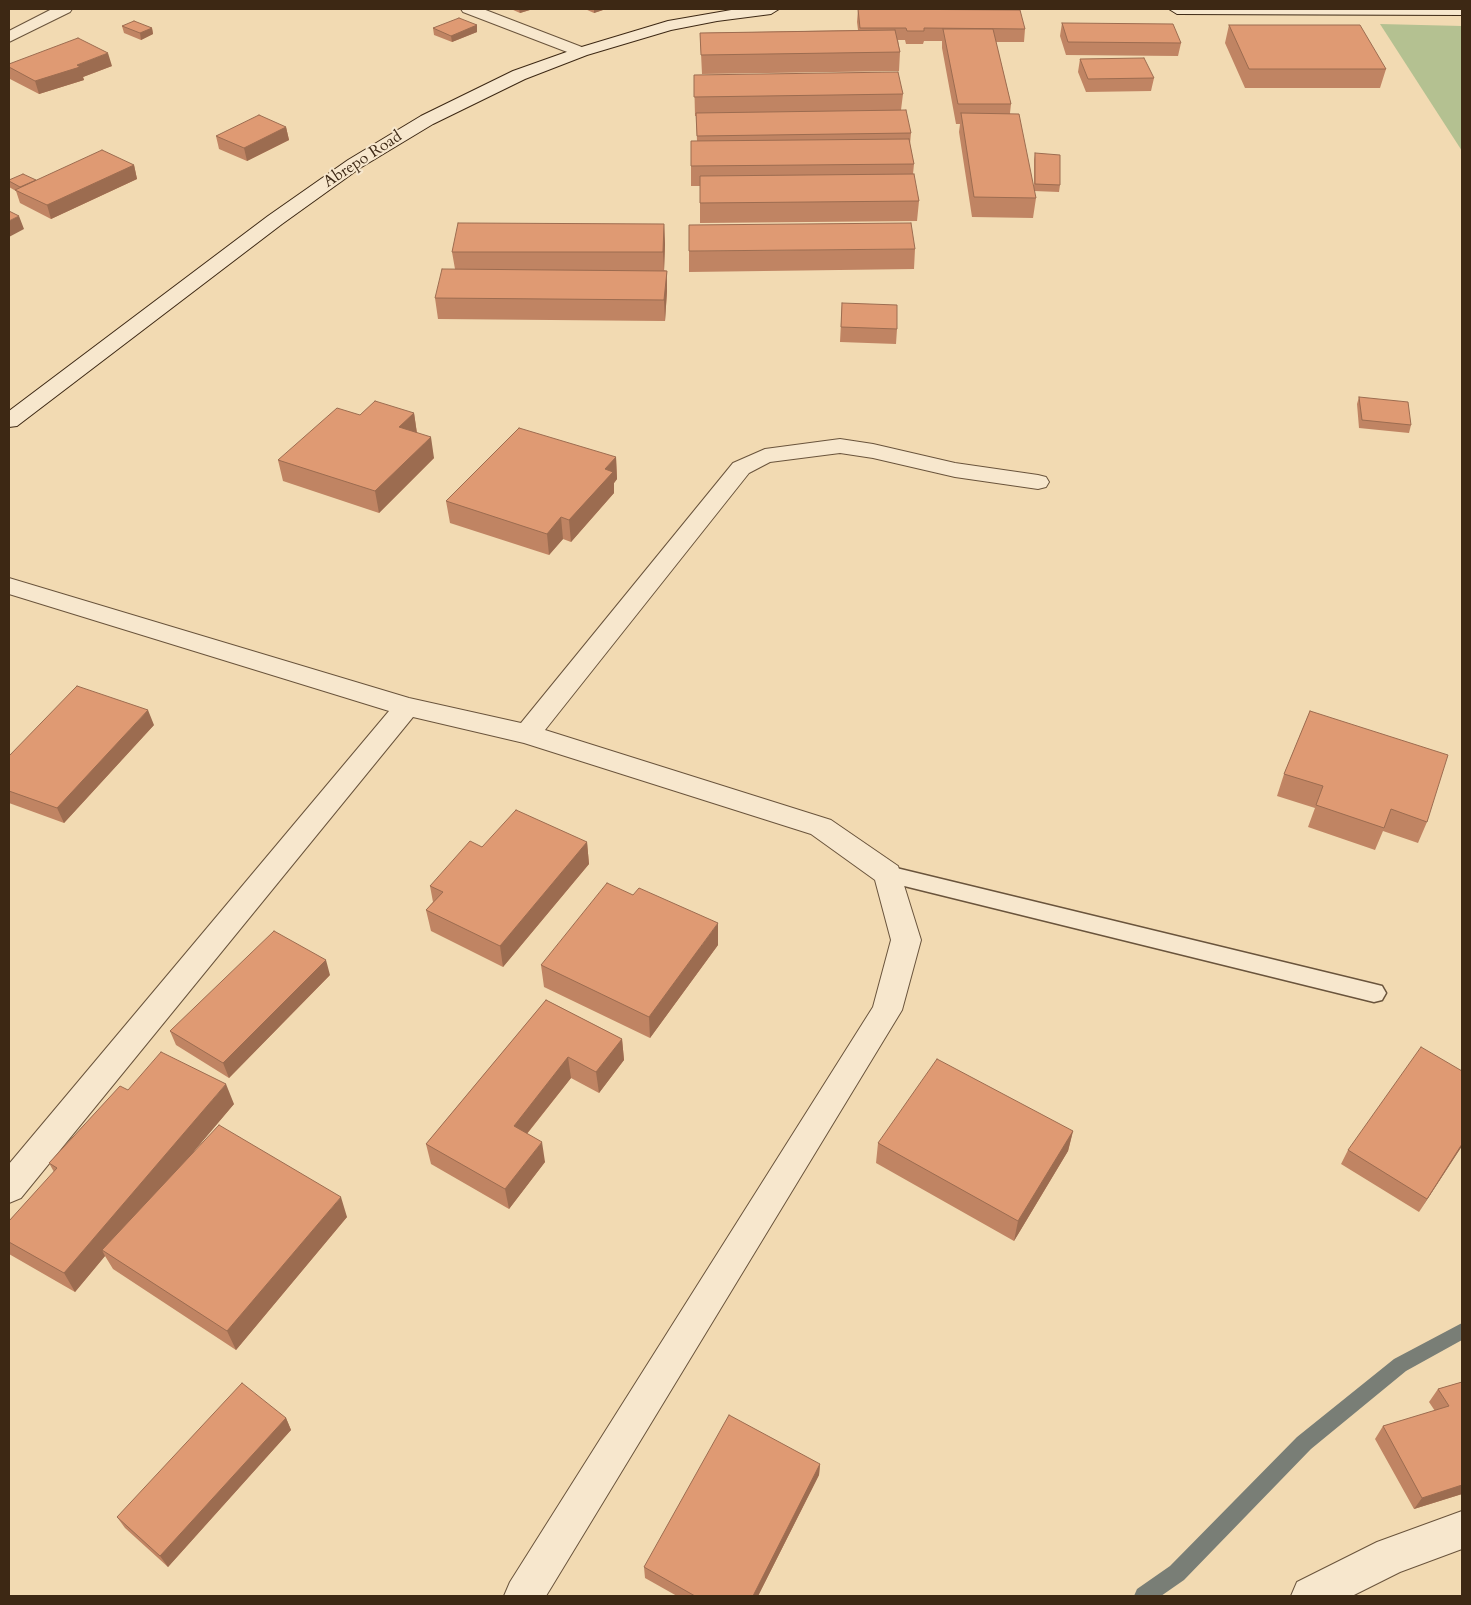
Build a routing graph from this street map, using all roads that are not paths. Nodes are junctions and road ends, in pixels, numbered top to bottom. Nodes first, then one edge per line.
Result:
1 (64, 9) edge
2 (469, 9) edge
3 (771, 9) edge
4 (1177, 9) edge
5 (1462, 10) edge
6 (9, 37) edge
7 (581, 52) junction
8 (10, 417) edge
9 (1038, 482) dead end
10 (9, 586) edge
11 (408, 707) junction
12 (527, 734) junction
13 (888, 874) junction
14 (1374, 993) dead end
15 (9, 1188) edge
16 (1462, 1530) edge
17 (524, 1596) edge
18 (1311, 1596) edge

1 - 6 street
2 - 7 street
3 - 7 street, Abrepo Road
4 - 5 street
7 - 8 street, Abrepo Road
9 - 12 street
10 - 11 street
11 - 12 street
11 - 15 street
12 - 13 street
13 - 14 lane
13 - 17 street
16 - 18 street

